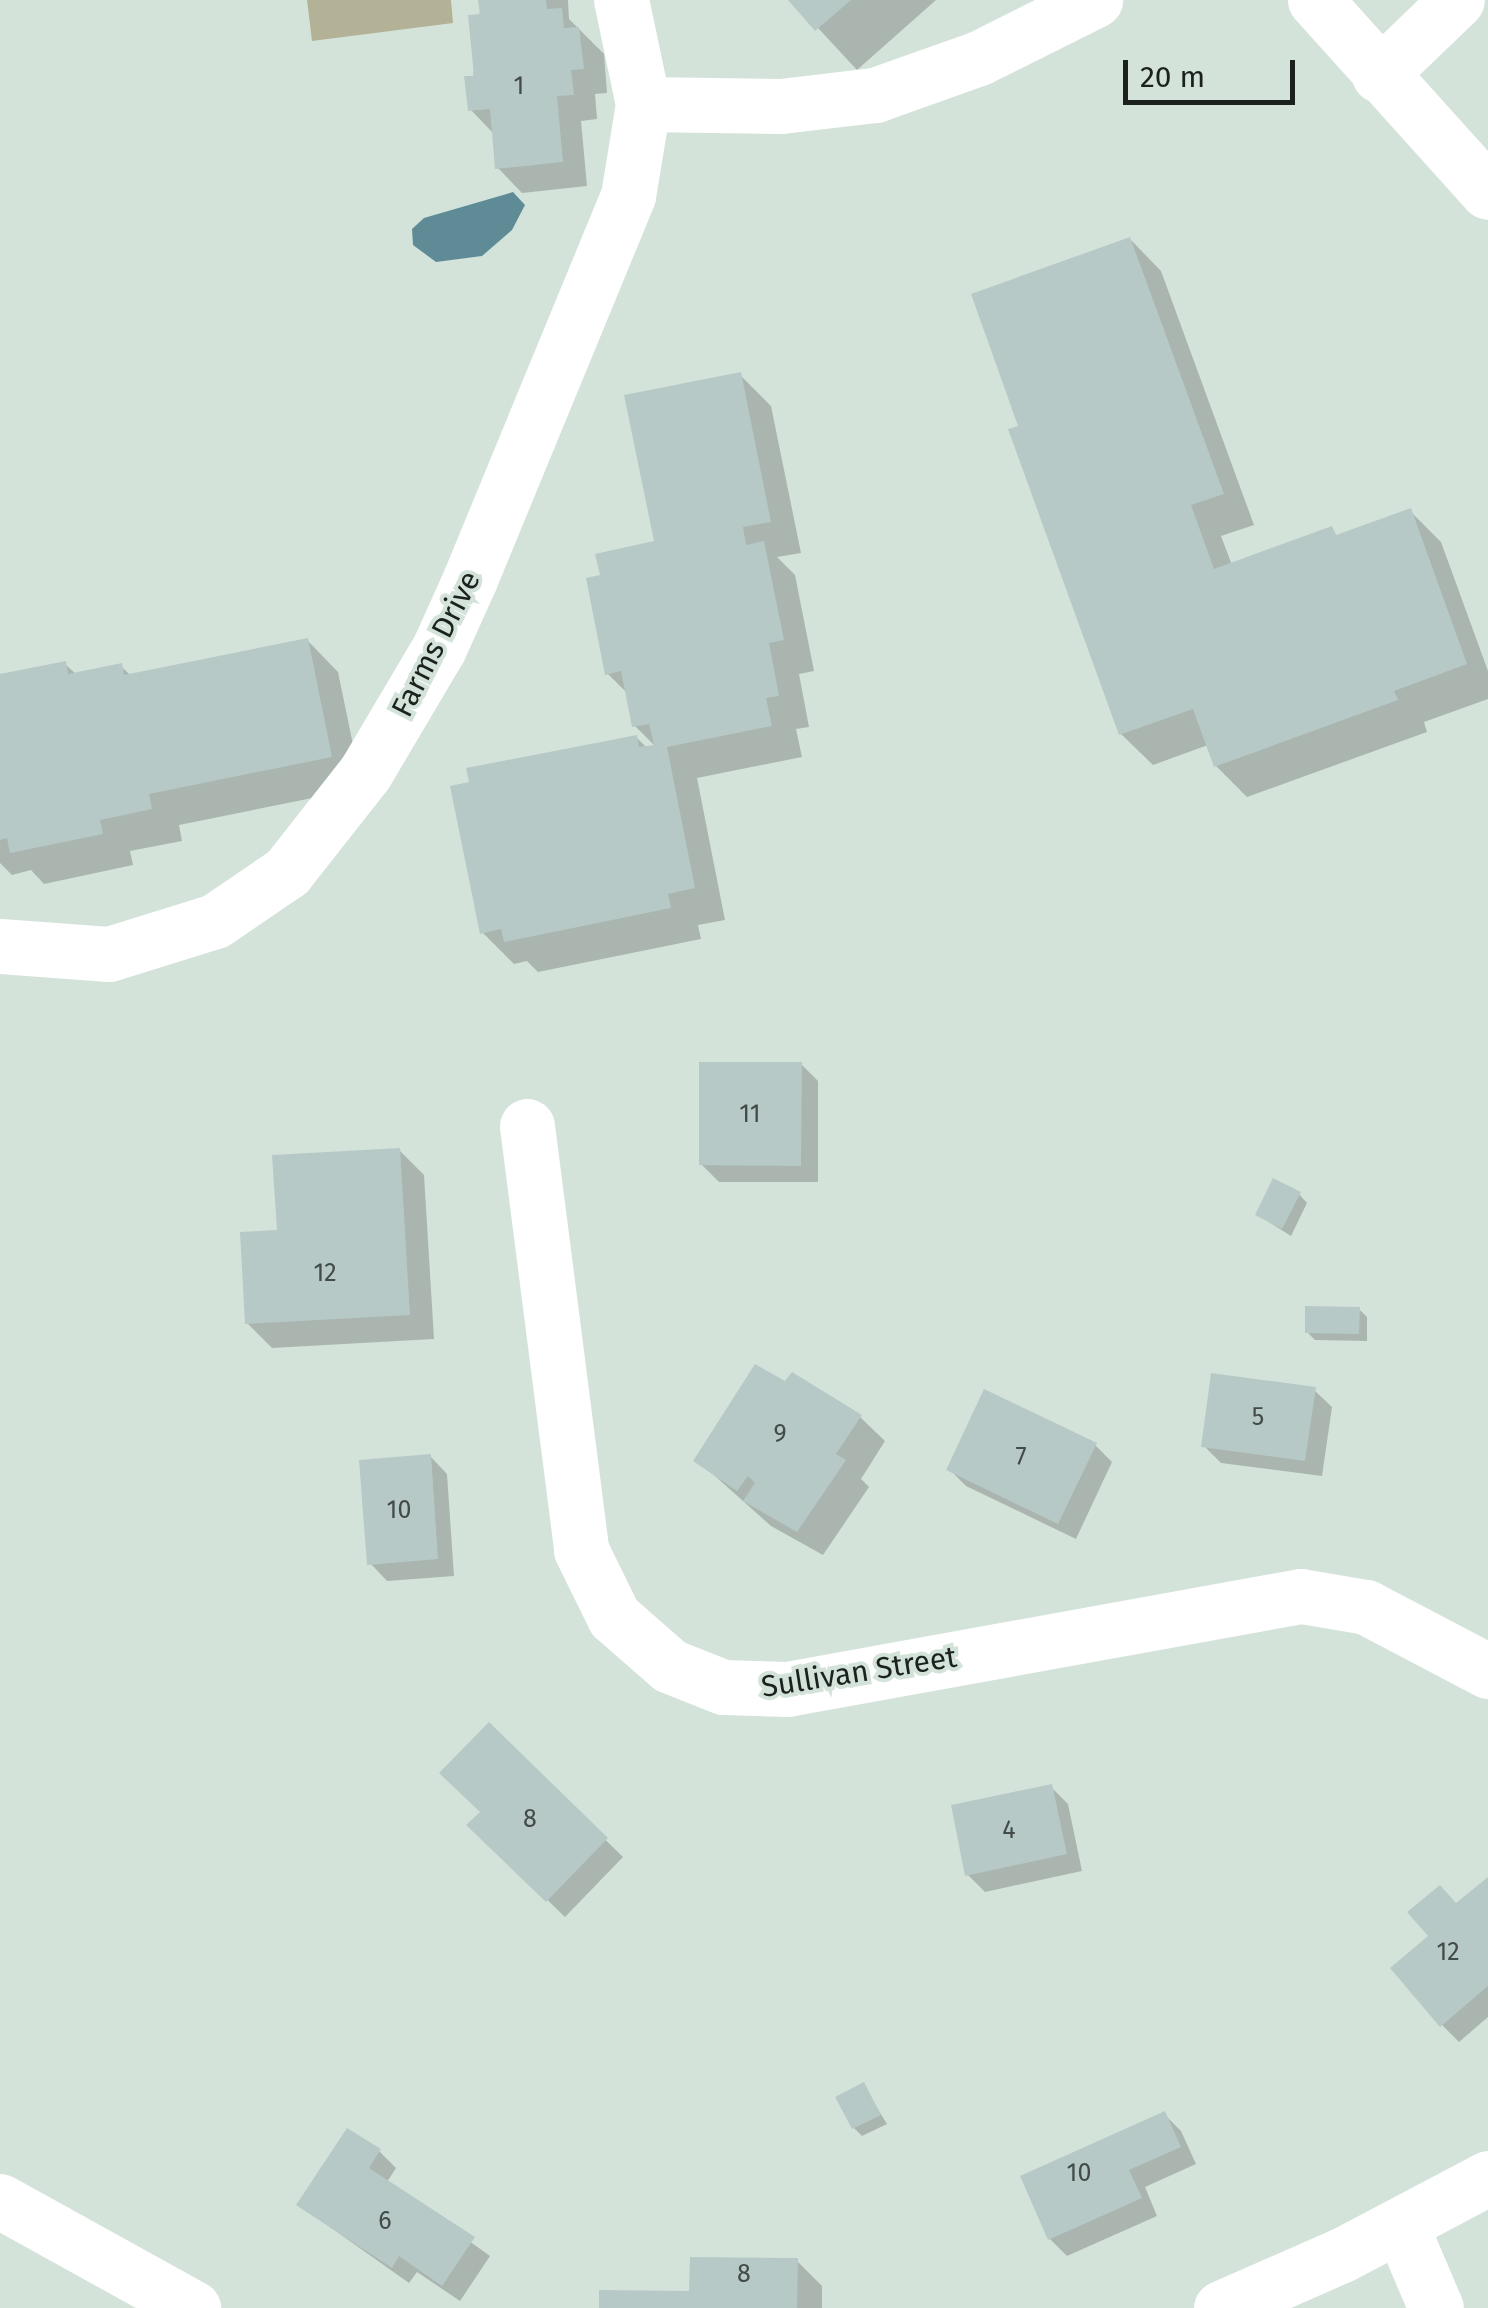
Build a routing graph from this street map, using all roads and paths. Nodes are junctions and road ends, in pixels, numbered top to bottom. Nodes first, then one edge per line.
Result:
1 (621, 0) edge
2 (1095, 0) edge
3 (1315, 0) edge
4 (1458, 0) edge
5 (1379, 76) junction
6 (643, 104) junction
7 (1488, 192) edge
8 (0, 946) edge
9 (528, 1126) dead end
10 (1488, 1671) edge
11 (1488, 2178) edge
12 (0, 2202) edge
13 (1402, 2226) junction
14 (193, 2308) edge
15 (1221, 2308) edge
16 (1436, 2308) edge

1 - 6 street, Farms Drive
2 - 6 street
3 - 5 street
4 - 5 street
5 - 7 street
6 - 8 street, Farms Drive
9 - 10 street, Sullivan Street
11 - 13 street
12 - 14 street
13 - 15 street
13 - 16 street

